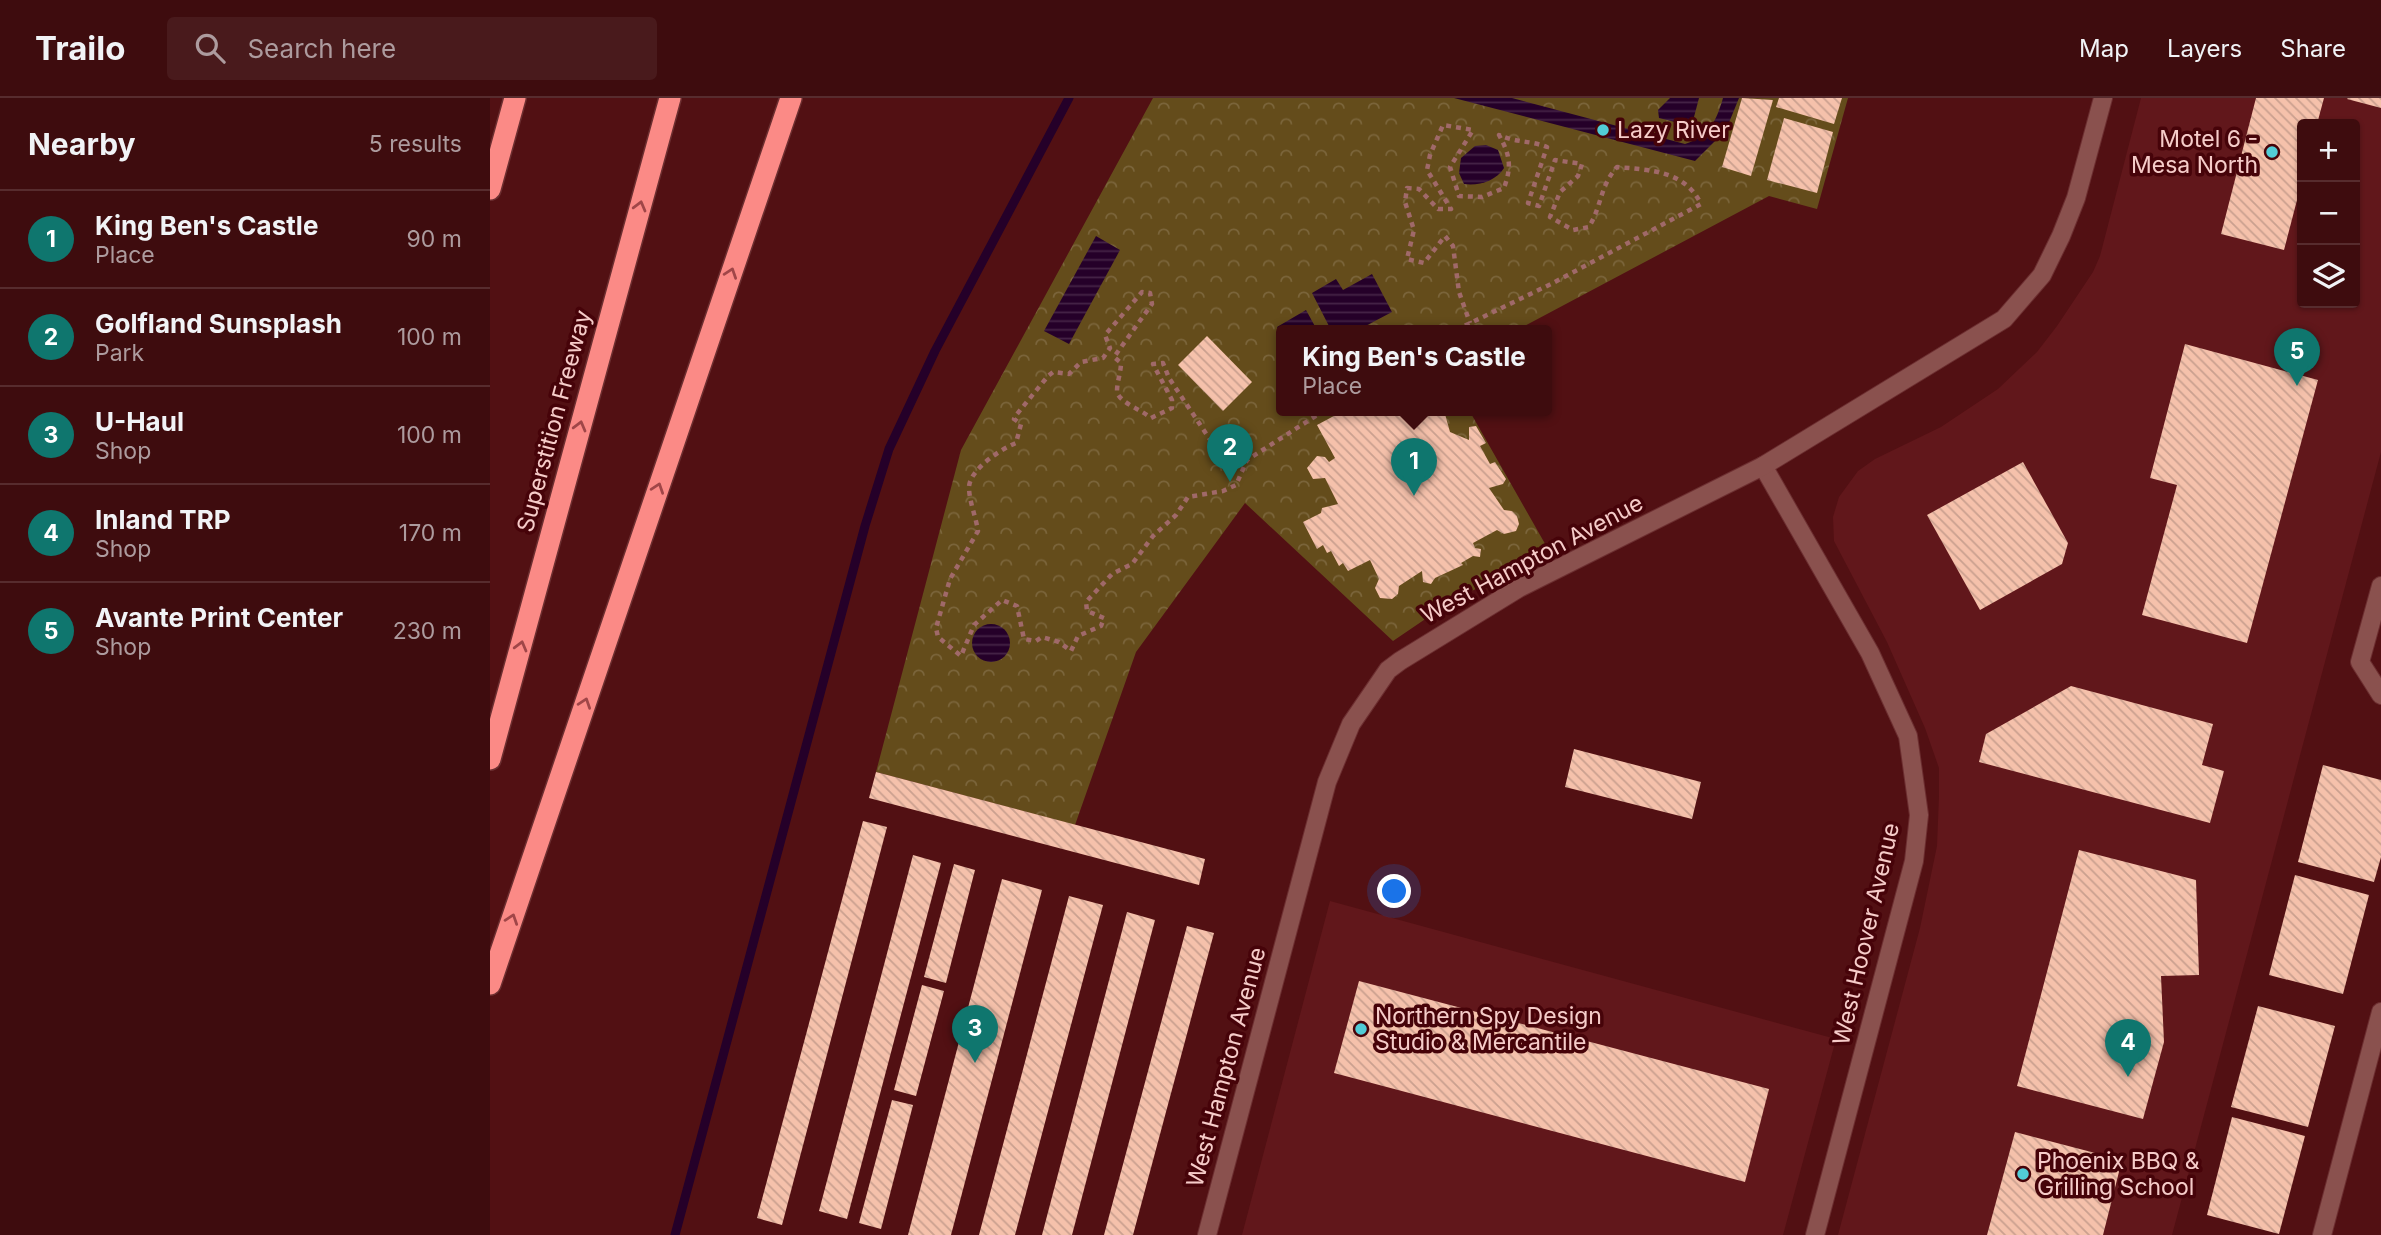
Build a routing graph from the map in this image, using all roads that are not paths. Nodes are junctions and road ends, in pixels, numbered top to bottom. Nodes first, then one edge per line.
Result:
1 (515, 98) edge
2 (670, 98) edge
3 (791, 98) edge
4 (2102, 98) edge
5 (490, 189) edge
6 (1763, 466) junction
7 (2381, 586) edge
8 (2381, 695) edge
9 (490, 759) edge
10 (490, 984) edge
11 (2381, 1012) edge
12 (2373, 1073) edge
13 (1207, 1235) edge
14 (1815, 1235) edge
15 (2322, 1235) edge

1 - 5 highway
9 -> 2 highway, Superstition Freeway
10 -> 3 highway
4 - 6 street, West Hampton Avenue
6 - 13 street, West Hampton Avenue
6 - 14 street, West Hoover Avenue
7 - 8 street
11 - 12 street
12 - 15 street

